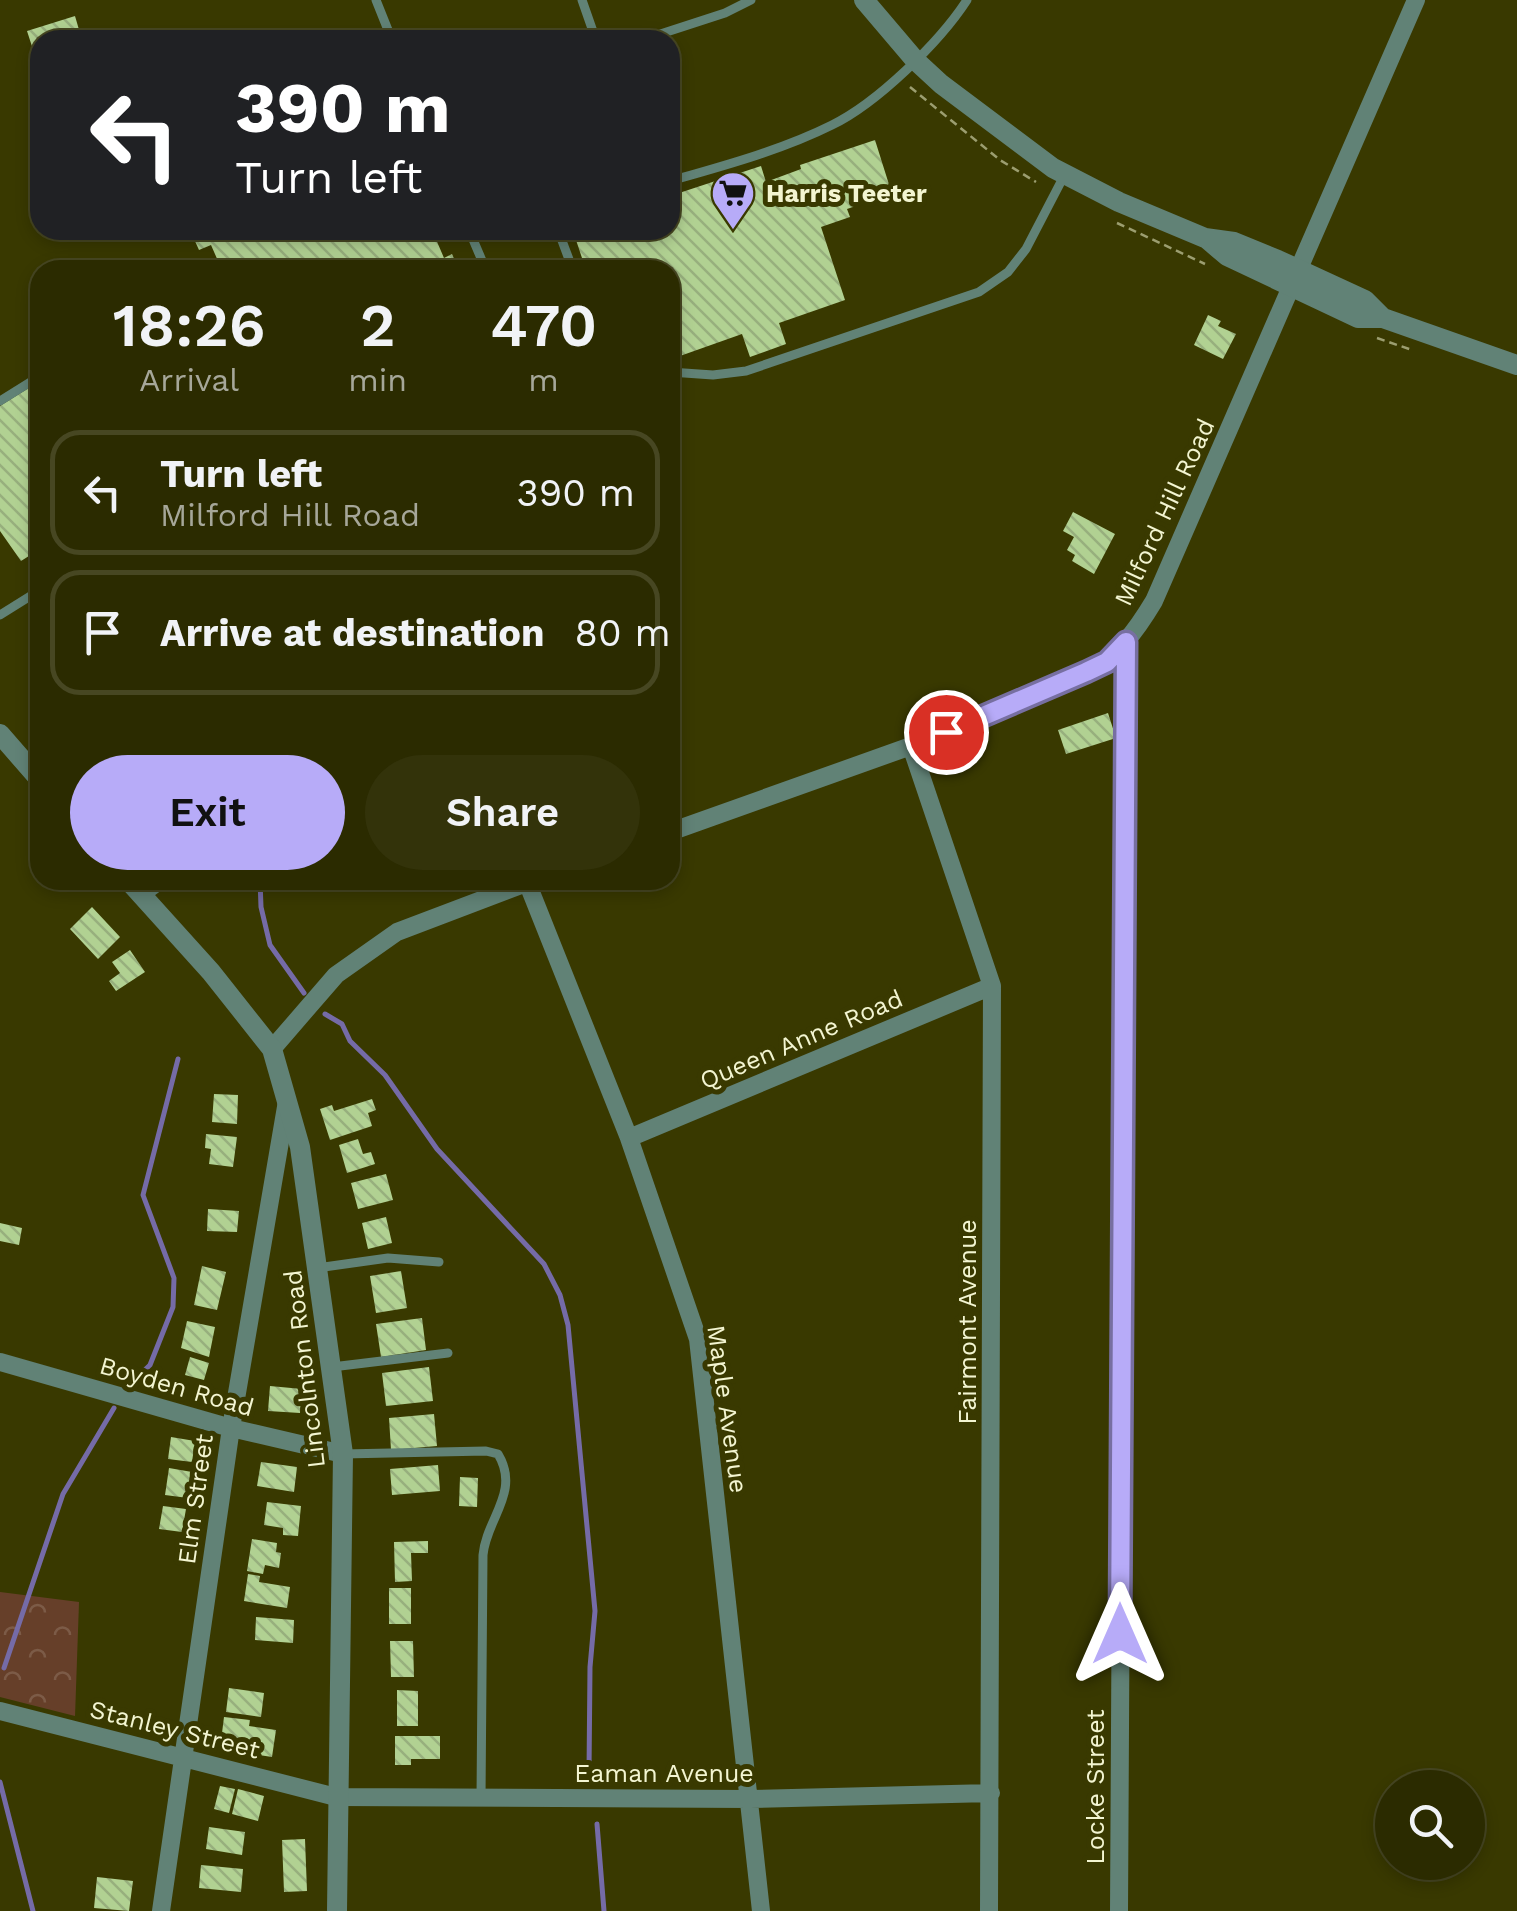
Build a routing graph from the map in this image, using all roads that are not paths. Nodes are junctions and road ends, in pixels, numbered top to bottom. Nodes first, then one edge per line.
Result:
1 (376, 0) edge
2 (582, 0) edge
3 (750, 0) edge
4 (864, 0) edge
5 (967, 0) edge
6 (1416, 0) edge
7 (388, 30) edge
8 (592, 30) edge
9 (673, 30) edge
10 (915, 60) junction
11 (1065, 174) junction
12 (680, 178) edge
13 (1296, 279) junction
14 (1517, 365) edge
15 (680, 373) edge
16 (30, 382) edge
17 (0, 401) edge
18 (30, 596) edge
19 (0, 614) edge
20 (1126, 642) junction
21 (0, 734) edge
22 (910, 746) junction
23 (30, 768) edge
24 (680, 828) edge
25 (137, 890) edge
26 (153, 890) edge
27 (507, 890) edge
28 (533, 890) edge
29 (143, 897) junction
30 (992, 986) junction
31 (272, 1049) junction
32 (288, 1096) junction
33 (629, 1138) junction
34 (439, 1262) dead end
35 (318, 1268) junction
36 (448, 1353) dead end
37 (0, 1362) edge
38 (332, 1368) junction
39 (230, 1428) junction
40 (342, 1454) junction
41 (0, 1711) edge
42 (185, 1756) junction
43 (991, 1793) junction
44 (336, 1797) junction
45 (482, 1798) junction
46 (750, 1799) junction
47 (162, 1911) edge
48 (337, 1911) edge
49 (760, 1911) edge
50 (990, 1911) edge
51 (1119, 1911) edge

1 - 7 lane
2 - 8 lane
3 - 9 lane
4 - 10 street
5 - 10 lane
6 - 13 street, Milford Hill Road
10 - 11 street
10 - 12 lane
11 - 13 street
11 - 15 lane
13 - 14 street
13 - 20 street, Milford Hill Road
16 - 17 lane
18 - 19 lane
20 - 22 street, Milford Hill Road
20 - 51 street, Locke Street
21 - 23 street
22 - 24 street, Milford Hill Road
22 - 30 street, Fairmont Avenue
25 - 29 street, Lincolnton Road
26 - 29 lane
27 - 31 street
28 - 33 street, Maple Avenue
29 - 31 street, Lincolnton Road
30 - 33 street, Queen Anne Road
30 - 43 street, Fairmont Avenue
31 - 32 street, Lincolnton Road
32 - 35 street, Lincolnton Road
32 - 39 street, Elm Street
33 - 46 street, Maple Avenue
34 - 35 lane
35 - 38 street, Lincolnton Road
36 - 38 lane
37 - 39 street, Boyden Road
38 - 40 street, Lincolnton Road
39 - 40 street, Boyden Road
39 - 42 street, Elm Street
40 - 44 street, Lincolnton Road
40 - 45 lane
41 - 42 street, Stanley Street
42 - 44 street, Stanley Street
42 - 47 street, Elm Street
43 - 46 street, Eaman Avenue
43 - 50 street, Fairmont Avenue
44 - 45 street, Eaman Avenue
44 - 48 street, Lincolnton Road
45 - 46 street, Eaman Avenue
46 - 49 street, Maple Avenue

